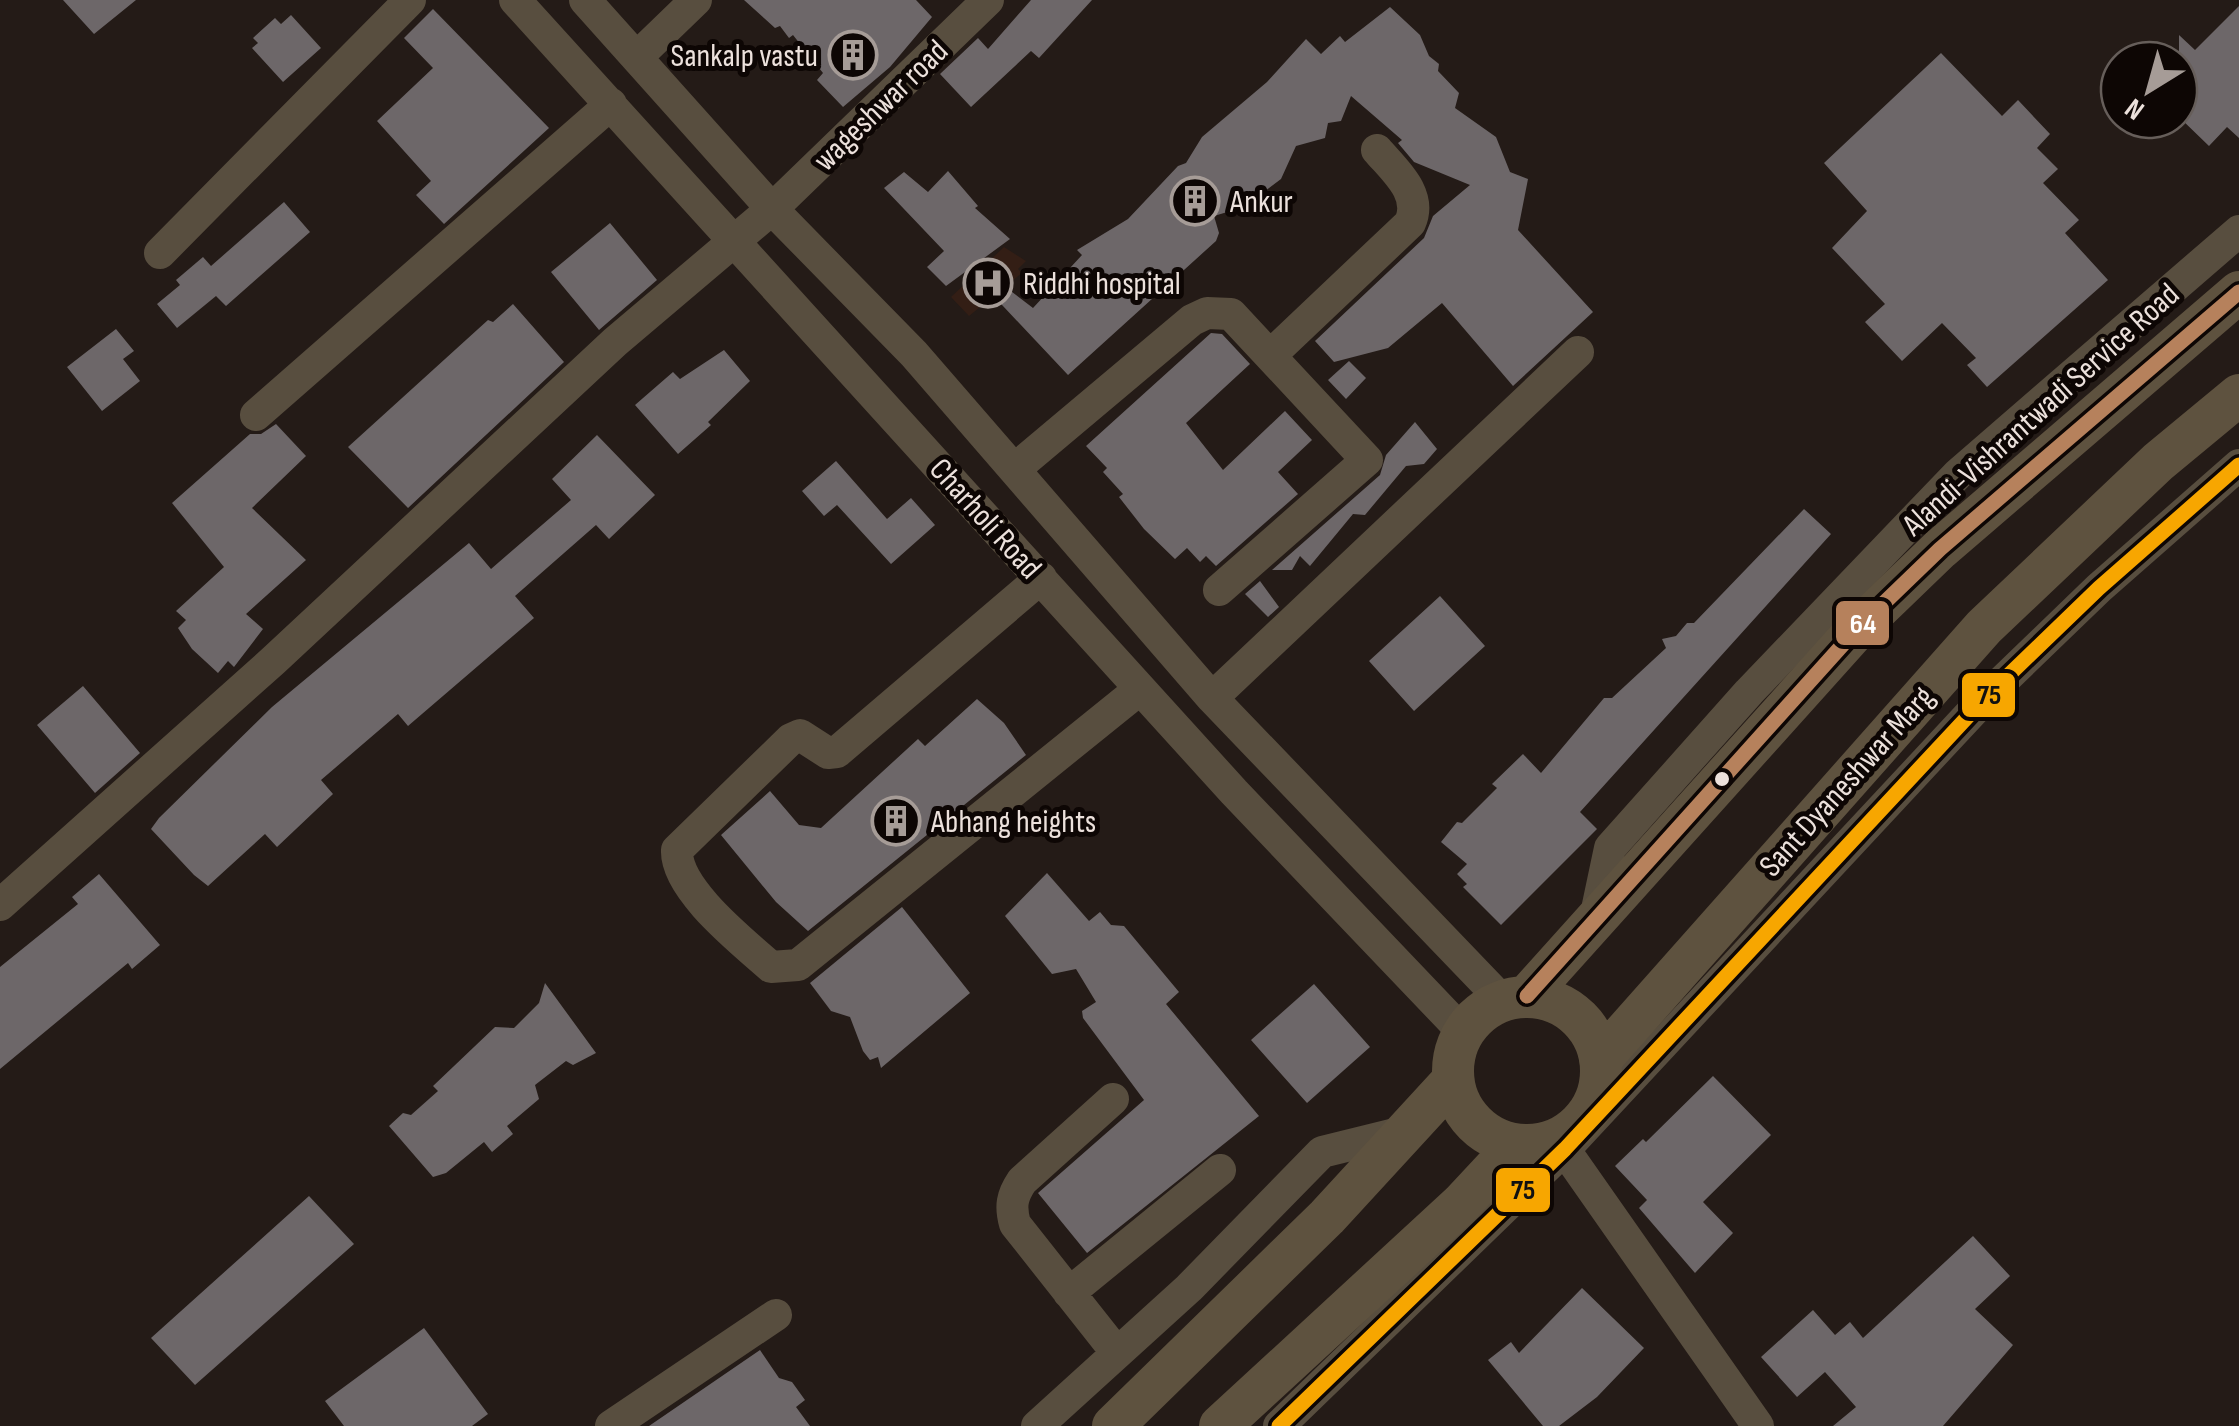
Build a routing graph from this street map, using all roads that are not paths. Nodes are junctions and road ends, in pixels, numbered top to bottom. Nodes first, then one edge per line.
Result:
1 (410, 0) edge
2 (514, 0) edge
3 (585, 0) edge
4 (696, 0) edge
5 (982, 2) edge
6 (637, 56) junction
7 (611, 104) junction
8 (1377, 150) dead end
9 (772, 209) junction
10 (2239, 232) edge
11 (735, 242) junction
12 (160, 253) dead end
13 (2239, 292) edge
14 (1578, 352) dead end
15 (1272, 354) junction
16 (2239, 395) edge
17 (256, 415) dead end
18 (2239, 465) edge
19 (1016, 468) junction
20 (1041, 578) junction
21 (1219, 590) dead end
22 (1140, 689) junction
23 (1212, 698) junction
24 (1331, 822) junction
25 (1295, 853) junction
26 (0, 905) edge
27 (1595, 919) junction
28 (1514, 998) junction
29 (1462, 1032) junction
30 (1600, 1060) junction
31 (1452, 1081) junction
32 (1113, 1099) dead end
33 (1407, 1131) junction
34 (1546, 1144) junction
35 (1220, 1170) dead end
36 (1070, 1293) junction
37 (776, 1314) dead end
38 (1118, 1353) junction
39 (611, 1426) edge
40 (1038, 1426) edge
41 (1112, 1426) edge
42 (1220, 1426) edge
43 (1279, 1426) edge
44 (1758, 1426) edge

1 - 12 street
2 - 7 street, Charholi Road
3 - 6 street, Charholi Road
4 - 6 street
5 - 9 street, wageshwar road
6 - 9 street, Charholi Road
7 - 11 street, Charholi Road
7 - 17 street
8 - 15 street
9 - 11 street, wageshwar road
9 - 19 street, Charholi Road
10 - 27 street, Alandi-Vishrantwadi Service Road
11 - 20 street, Charholi Road
11 - 26 street, wageshwar road
13 - 27 main road
14 - 23 street
15 - 19 street
15 - 21 street
16 - 30 main road, Sant Dyaneshwar Marg
18 - 34 street
19 - 23 street, Charholi Road
20 - 22 street, Charholi Road
20 - 22 street
22 - 25 street, Charholi Road
23 - 24 street, Charholi Road
24 - 25 street
24 - 28 street, Charholi Road
25 - 29 street, Charholi Road
27 - 28 main road
28 - 29 main road
28 - 30 main road
29 - 31 main road
30 - 34 main road
31 - 33 main road
31 - 34 main road
32 - 36 street
33 - 38 street
33 - 41 main road
34 - 42 main road
34 - 43 street
34 - 44 street
35 - 36 street
36 - 38 street
37 - 39 street
38 - 40 street

